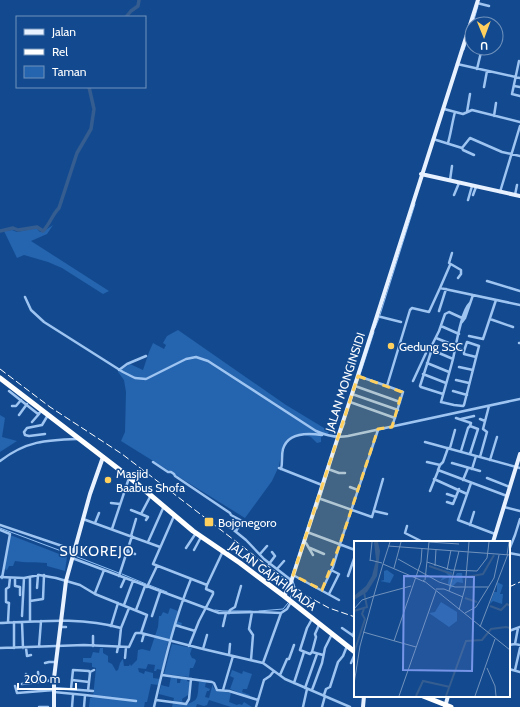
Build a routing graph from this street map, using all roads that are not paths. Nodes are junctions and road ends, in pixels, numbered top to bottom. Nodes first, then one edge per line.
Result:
1 (478, 2) edge
2 (489, 6) dead end
3 (474, 16) edge
4 (464, 47) edge
5 (480, 56) edge
6 (519, 61) dead end
7 (458, 65) junction
8 (477, 69) junction
9 (519, 70) edge
10 (487, 71) junction
11 (516, 77) junction
12 (520, 78) edge
13 (514, 86) junction
14 (484, 87) dead end
15 (520, 87) edge
16 (470, 94) dead end
17 (520, 96) edge
18 (496, 103) dead end
19 (444, 109) junction
20 (455, 112) junction
21 (467, 113) junction
22 (494, 116) junction
23 (520, 122) edge
24 (520, 126) edge
25 (434, 139) junction
26 (448, 143) junction
27 (462, 148) junction
28 (512, 154) junction
29 (474, 155) dead end
30 (520, 156) edge
31 (452, 166) dead end
32 (423, 174) junction
33 (450, 180) junction
34 (459, 182) junction
35 (517, 185) dead end
36 (474, 186) junction
37 (500, 192) junction
38 (454, 195) dead end
39 (473, 195) dead end
40 (515, 195) junction
41 (520, 196) edge
42 (468, 200) dead end
43 (452, 253) dead end
44 (450, 264) junction
45 (458, 278) dead end
46 (487, 281) dead end
47 (440, 288) junction
48 (446, 289) junction
49 (520, 291) edge
50 (473, 295) junction
51 (25, 296) dead end
52 (496, 300) junction
53 (520, 305) edge
54 (438, 311) dead end
55 (378, 316) junction
56 (463, 317) junction
57 (490, 319) junction
58 (401, 322) dead end
59 (441, 326) junction
60 (513, 327) dead end
61 (459, 334) junction
62 (469, 336) dead end
63 (436, 338) junction
64 (455, 347) junction
65 (432, 350) junction
66 (464, 351) junction
67 (426, 353) dead end
68 (146, 356) dead end
69 (476, 357) junction
70 (453, 359) junction
71 (427, 363) junction
72 (459, 367) dead end
73 (119, 370) junction
74 (473, 370) junction
75 (449, 372) junction
76 (423, 374) junction
77 (359, 376) junction
78 (0, 378) edge
79 (456, 380) dead end
80 (413, 381) dead end
81 (446, 383) junction
82 (469, 383) junction
83 (356, 386) junction
84 (387, 386) junction
85 (9, 391) dead end
86 (453, 391) dead end
87 (353, 394) junction
88 (443, 394) junction
89 (467, 395) junction
90 (22, 398) junction
91 (520, 399) edge
92 (28, 402) junction
93 (351, 402) junction
94 (400, 402) junction
95 (12, 406) dead end
96 (489, 406) junction
97 (398, 410) junction
98 (41, 412) junction
99 (19, 415) dead end
100 (48, 415) junction
101 (474, 416) dead end
102 (469, 417) junction
103 (395, 418) junction
104 (456, 418) dead end
105 (460, 419) junction
106 (480, 419) dead end
107 (468, 421) junction
108 (485, 421) junction
109 (32, 422) dead end
110 (470, 426) junction
111 (392, 427) junction
112 (378, 429) junction
113 (455, 430) dead end
114 (45, 434) dead end
115 (497, 436) dead end
116 (332, 437) junction
117 (339, 437) junction
118 (80, 439) junction
119 (425, 442) dead end
120 (449, 448) junction
121 (461, 451) junction
122 (470, 454) junction
123 (520, 454) edge
124 (478, 456) junction
125 (103, 457) junction
126 (490, 460) junction
127 (0, 461) edge
128 (153, 462) dead end
129 (427, 462) dead end
130 (452, 463) dead end
131 (440, 465) junction
132 (468, 468) junction
133 (517, 468) edge
134 (329, 469) junction
135 (472, 469) junction
136 (438, 470) junction
137 (480, 471) dead end
138 (345, 473) dead end
139 (129, 477) junction
140 (487, 478) dead end
141 (383, 479) dead end
142 (434, 479) junction
143 (463, 480) junction
144 (471, 483) junction
145 (322, 485) junction
146 (350, 487) dead end
147 (510, 487) junction
148 (459, 489) junction
149 (358, 490) junction
150 (430, 491) dead end
151 (151, 494) junction
152 (447, 494) dead end
153 (467, 494) junction
154 (507, 496) junction
155 (319, 498) junction
156 (456, 498) junction
157 (447, 502) dead end
158 (111, 503) dead end
159 (120, 504) junction
160 (164, 506) junction
161 (504, 506) junction
162 (131, 510) dead end
163 (351, 510) junction
164 (374, 511) junction
165 (520, 511) edge
166 (474, 512) dead end
167 (99, 513) dead end
168 (141, 514) junction
169 (387, 514) dead end
170 (174, 515) junction
171 (234, 518) junction
172 (83, 519) junction
173 (136, 519) dead end
174 (520, 519) edge
175 (146, 520) dead end
176 (95, 523) junction
177 (225, 523) dead end
178 (0, 525) edge
179 (470, 525) junction
180 (229, 526) junction
181 (407, 526) dead end
182 (112, 529) junction
183 (0, 530) edge
184 (236, 532) junction
185 (308, 532) junction
186 (196, 533) junction
187 (495, 534) junction
188 (131, 536) junction
189 (201, 537) junction
190 (420, 537) dead end
191 (418, 541) edge
192 (493, 541) edge
193 (148, 542) junction
194 (305, 542) junction
195 (340, 544) junction
196 (267, 546) dead end
197 (160, 547) junction
198 (186, 548) dead end
199 (310, 548) junction
200 (510, 549) edge
201 (194, 550) dead end
202 (354, 550) edge
203 (127, 551) junction
204 (223, 551) junction
205 (510, 551) edge
206 (272, 552) dead end
207 (73, 554) junction
208 (135, 554) dead end
209 (260, 554) junction
210 (324, 554) dead end
211 (313, 555) dead end
212 (520, 555) edge
213 (354, 559) edge
214 (284, 561) dead end
215 (269, 564) junction
216 (157, 566) junction
217 (277, 569) junction
218 (104, 570) junction
219 (331, 570) junction
220 (120, 573) junction
221 (38, 575) junction
222 (44, 575) junction
223 (294, 575) junction
224 (348, 576) dead end
225 (30, 577) junction
226 (1, 578) edge
227 (10, 578) junction
228 (16, 578) junction
229 (24, 578) junction
230 (125, 578) junction
231 (191, 579) junction
232 (291, 580) junction
233 (66, 581) junction
234 (133, 582) junction
235 (207, 585) junction
236 (147, 586) junction
237 (241, 586) dead end
238 (121, 587) dead end
239 (38, 588) dead end
240 (322, 590) junction
241 (160, 592) junction
242 (95, 594) junction
243 (329, 594) junction
244 (20, 595) dead end
245 (182, 600) junction
246 (288, 600) junction
247 (339, 600) dead end
248 (30, 601) junction
249 (118, 603) junction
250 (124, 605) junction
251 (129, 608) junction
252 (206, 608) junction
253 (136, 610) junction
254 (228, 612) junction
255 (252, 612) junction
256 (281, 613) junction
257 (147, 615) junction
258 (22, 616) dead end
259 (313, 619) junction
260 (30, 621) junction
261 (41, 621) junction
262 (61, 621) junction
263 (8, 622) junction
264 (14, 622) junction
265 (22, 622) junction
266 (0, 623) edge
267 (320, 624) junction
268 (175, 625) junction
269 (111, 626) junction
270 (223, 626) dead end
271 (60, 627) junction
272 (66, 627) dead end
273 (121, 628) junction
274 (342, 628) dead end
275 (519, 628) edge
276 (195, 631) junction
277 (142, 634) junction
278 (332, 634) junction
279 (207, 635) dead end
280 (93, 636) dead end
281 (354, 636) edge
282 (142, 641) dead end
283 (170, 641) junction
284 (230, 644) dead end
285 (515, 644) junction
286 (294, 645) dead end
287 (510, 645) edge
288 (93, 646) junction
289 (190, 646) junction
290 (347, 646) junction
291 (58, 647) junction
292 (118, 647) junction
293 (126, 647) junction
294 (520, 647) edge
295 (0, 648) edge
296 (14, 648) junction
297 (25, 648) junction
298 (40, 648) junction
299 (203, 650) junction
300 (117, 652) dead end
301 (304, 652) junction
302 (312, 652) junction
303 (354, 652) edge
304 (317, 654) junction
305 (323, 655) junction
306 (31, 656) dead end
307 (231, 656) junction
308 (354, 656) edge
309 (125, 658) dead end
310 (251, 660) junction
311 (56, 662) junction
312 (263, 663) junction
313 (351, 663) dead end
314 (45, 664) dead end
315 (510, 669) edge
316 (94, 670) dead end
317 (515, 670) junction
318 (274, 671) junction
319 (38, 672) dead end
320 (90, 672) junction
321 (520, 672) edge
322 (26, 674) dead end
323 (162, 675) junction
324 (280, 675) junction
325 (191, 679) junction
326 (54, 680) junction
327 (72, 680) junction
328 (39, 681) junction
329 (89, 682) junction
330 (28, 683) junction
331 (294, 683) junction
332 (22, 684) dead end
333 (15, 686) dead end
334 (306, 688) junction
335 (71, 689) junction
336 (54, 690) junction
337 (223, 690) junction
338 (312, 690) junction
339 (88, 691) junction
340 (93, 691) dead end
341 (73, 694) junction
342 (85, 696) junction
343 (324, 696) junction
344 (364, 697) edge
345 (424, 697) edge
346 (156, 700) junction
347 (258, 700) junction
348 (136, 701) dead end
349 (342, 703) junction
350 (346, 706) edge
351 (445, 706) edge
352 (40, 707) edge
353 (48, 707) edge
354 (54, 707) edge
355 (72, 707) edge
356 (84, 707) edge
357 (154, 707) edge
358 (256, 707) edge
359 (303, 707) edge
360 (322, 707) edge
361 (340, 707) edge
362 (350, 707) edge
363 (363, 707) edge
364 (451, 707) edge

1 - 2 street
1 - 3 main road, JALAN MONGINSIDI
4 - 7 main road, JALAN MONGINSIDI
5 - 8 street
6 - 9 street
7 - 8 street
7 - 19 main road, JALAN MONGINSIDI
8 - 10 street
9 - 11 street
10 - 11 street
10 - 14 street
11 - 12 street
11 - 13 street
13 - 15 street
13 - 17 street
16 - 21 street
18 - 22 street
19 - 20 street
19 - 25 main road, JALAN MONGINSIDI
20 - 21 street
20 - 26 street
21 - 22 street
22 - 23 street
24 - 28 street
25 - 26 street
25 - 32 main road, JALAN MONGINSIDI
26 - 27 street
27 - 28 street
27 - 29 street
28 - 30 street
28 - 37 street
31 - 33 street
32 - 33 main road
32 - 55 main road, JALAN MONGINSIDI
33 - 34 main road
34 - 36 main road
34 - 38 street
35 - 40 street
36 - 37 main road
36 - 39 street
36 - 42 street
37 - 40 main road
40 - 41 main road
43 - 44 street
44 - 45 street
44 - 47 street
46 - 49 street
47 - 48 street
47 - 84 street
48 - 50 street
48 - 54 street
50 - 52 street
50 - 56 street
51 - 73 street
52 - 53 street
52 - 57 street
55 - 58 street
55 - 77 main road, JALAN MONGINSIDI
56 - 59 street
56 - 61 street
57 - 60 street
57 - 62 street
59 - 61 street
59 - 63 street
61 - 64 street
63 - 64 street
63 - 65 street
64 - 66 street
64 - 70 street
65 - 70 street
65 - 71 street
66 - 69 street
66 - 69 street
67 - 80 street
68 - 73 street
69 - 74 street
70 - 75 street
71 - 75 street
71 - 76 street
72 - 74 street
73 - 116 street
74 - 82 street
75 - 81 street
76 - 81 street
76 - 88 street
77 - 83 main road, JALAN MONGINSIDI
77 - 84 street
78 - 90 highway, JALAN GAJAH MADA
79 - 82 street
81 - 88 street
82 - 89 street
83 - 87 main road, JALAN MONGINSIDI
83 - 94 street
84 - 94 street
85 - 90 street
86 - 89 street
87 - 93 main road, JALAN MONGINSIDI
87 - 97 street
88 - 89 street
90 - 92 highway, JALAN GAJAH MADA
90 - 95 street
91 - 96 street
92 - 98 highway, JALAN GAJAH MADA
92 - 99 street
93 - 103 street
93 - 117 main road, JALAN MONGINSIDI
94 - 97 street
96 - 108 street
96 - 111 street
97 - 103 street
98 - 100 highway, JALAN GAJAH MADA
98 - 109 street
100 - 114 street
100 - 118 highway, JALAN GAJAH MADA
101 - 102 street
102 - 105 street
102 - 107 street
103 - 111 street
104 - 105 street
105 - 107 street
106 - 108 street
107 - 110 street
108 - 124 street
110 - 121 street
110 - 122 street
111 - 112 street
112 - 117 street
112 - 149 street
113 - 120 street
115 - 126 street
116 - 117 street
116 - 145 street
117 - 134 main road, JALAN MONGINSIDI
118 - 125 highway, JALAN GAJAH MADA
118 - 127 street
119 - 120 street
120 - 121 street
120 - 131 street
121 - 122 street
122 - 124 street
123 - 133 main road
124 - 126 street
124 - 135 street
125 - 139 highway, JALAN GAJAH MADA
125 - 172 main road
126 - 133 street
128 - 171 street
129 - 131 street
130 - 132 street
131 - 136 street
132 - 135 street
132 - 143 street
133 - 147 main road
134 - 138 street
134 - 145 main road, JALAN MONGINSIDI
135 - 137 street
136 - 142 street
136 - 143 street
139 - 151 highway, JALAN GAJAH MADA
139 - 159 street
140 - 147 street
141 - 164 street
142 - 148 street
142 - 150 street
143 - 144 street
144 - 153 street
144 - 154 street
145 - 155 main road, JALAN MONGINSIDI
146 - 149 street
147 - 154 main road
148 - 153 street
148 - 156 street
149 - 163 street
151 - 160 highway, JALAN GAJAH MADA
151 - 168 street
152 - 156 street
153 - 179 street
154 - 161 main road
155 - 163 street
155 - 185 main road, JALAN MONGINSIDI
156 - 157 street
158 - 159 street
159 - 182 street
160 - 170 highway, JALAN GAJAH MADA
160 - 193 street
161 - 165 street
161 - 187 main road
162 - 168 street
163 - 164 street
163 - 195 street
164 - 169 street
166 - 179 street
167 - 176 street
168 - 175 street
170 - 186 highway, JALAN GAJAH MADA
170 - 197 street
171 - 180 street
171 - 184 street
172 - 176 street
172 - 207 main road
173 - 188 street
174 - 200 street
176 - 182 street
177 - 180 street
178 - 207 street
179 - 187 street
180 - 184 street
181 - 191 street
182 - 188 street
183 - 226 street
184 - 209 street
185 - 194 main road, JALAN MONGINSIDI
185 - 195 street
186 - 189 highway, JALAN GAJAH MADA
186 - 198 street
187 - 192 main road
188 - 193 street
188 - 203 street
189 - 201 street
189 - 204 highway, JALAN GAJAH MADA
190 - 191 street
193 - 197 street
194 - 199 street
194 - 223 main road, JALAN MONGINSIDI
195 - 202 street
195 - 219 street
196 - 209 street
197 - 216 street
199 - 210 street
199 - 211 street
203 - 208 street
203 - 220 street
204 - 235 street
204 - 246 highway, JALAN GAJAH MADA
205 - 212 street
206 - 215 street
207 - 218 street
207 - 233 main road
209 - 215 street
213 - 224 street
214 - 217 street
215 - 217 street
216 - 231 street
216 - 236 street
217 - 232 street
218 - 220 street
218 - 242 street
219 - 240 street
219 - 243 street
220 - 230 street
221 - 222 street
221 - 225 street
221 - 239 street
222 - 233 street
222 - 248 street
223 - 232 main road, JALAN MONGINSIDI
223 - 240 street
225 - 229 street
225 - 248 street
226 - 227 street
227 - 228 street
227 - 263 street
228 - 229 street
228 - 244 street
229 - 258 street
230 - 234 street
230 - 238 street
231 - 235 street
231 - 245 street
232 - 246 main road, JALAN MONGINSIDI
233 - 242 street
233 - 262 main road
234 - 236 street
234 - 250 street
235 - 252 street
236 - 241 street
236 - 253 street
237 - 254 street
240 - 243 street
241 - 245 street
241 - 257 street
242 - 249 street
243 - 247 street
245 - 252 street
245 - 268 street
246 - 256 street
246 - 259 highway, JALAN GAJAH MADA
248 - 260 street
249 - 250 street
249 - 269 street
250 - 251 street
251 - 253 street
251 - 273 street
252 - 254 street
252 - 276 street
253 - 257 street
254 - 255 street
254 - 270 street
255 - 256 street
255 - 310 street
256 - 312 street
257 - 277 street
259 - 267 highway, JALAN GAJAH MADA
259 - 301 street
260 - 261 street
260 - 265 street
261 - 262 street
261 - 298 street
262 - 269 street
262 - 271 main road
263 - 264 street
263 - 266 street
264 - 265 street
264 - 296 street
265 - 297 street
267 - 278 highway, JALAN GAJAH MADA
267 - 302 street
268 - 276 street
268 - 283 street
269 - 273 street
271 - 272 street
271 - 291 main road
273 - 292 street
274 - 281 street
275 - 285 street
276 - 289 street
277 - 282 street
277 - 283 street
277 - 293 street
278 - 290 highway, JALAN GAJAH MADA
278 - 305 street
279 - 299 street
280 - 288 street
283 - 289 street
283 - 323 street
284 - 307 street
285 - 287 street
285 - 294 street
286 - 324 street
288 - 291 street
288 - 292 street
289 - 299 street
290 - 303 highway, JALAN GAJAH MADA
290 - 343 street
291 - 298 street
291 - 311 main road
292 - 293 street
292 - 300 street
293 - 309 street
294 - 317 street
295 - 296 street
296 - 297 street
297 - 298 street
297 - 306 street
299 - 307 street
301 - 302 street
301 - 331 street
302 - 304 street
304 - 305 street
304 - 334 street
305 - 338 street
307 - 310 street
307 - 337 street
308 - 313 street
310 - 312 street
311 - 314 street
311 - 326 main road
312 - 318 street
315 - 317 street
316 - 320 street
317 - 321 street
318 - 324 street
318 - 347 street
319 - 328 street
320 - 327 street
320 - 329 street
322 - 330 street
323 - 325 street
323 - 346 street
324 - 331 street
325 - 337 street
325 - 346 street
326 - 328 street
326 - 336 main road
327 - 329 street
327 - 335 street
328 - 330 street
329 - 339 street
330 - 332 street
331 - 334 street
333 - 336 street
334 - 338 street
334 - 359 street
335 - 336 street
335 - 339 street
336 - 341 street
336 - 354 main road
337 - 347 street
338 - 343 street
339 - 340 street
341 - 342 street
341 - 355 street
342 - 348 street
342 - 356 street
343 - 349 street
343 - 360 street
344 - 363 main road
345 - 351 highway
346 - 357 street
347 - 358 street
349 - 350 street
349 - 361 street
350 - 362 street
351 - 364 highway
352 - 353 street

